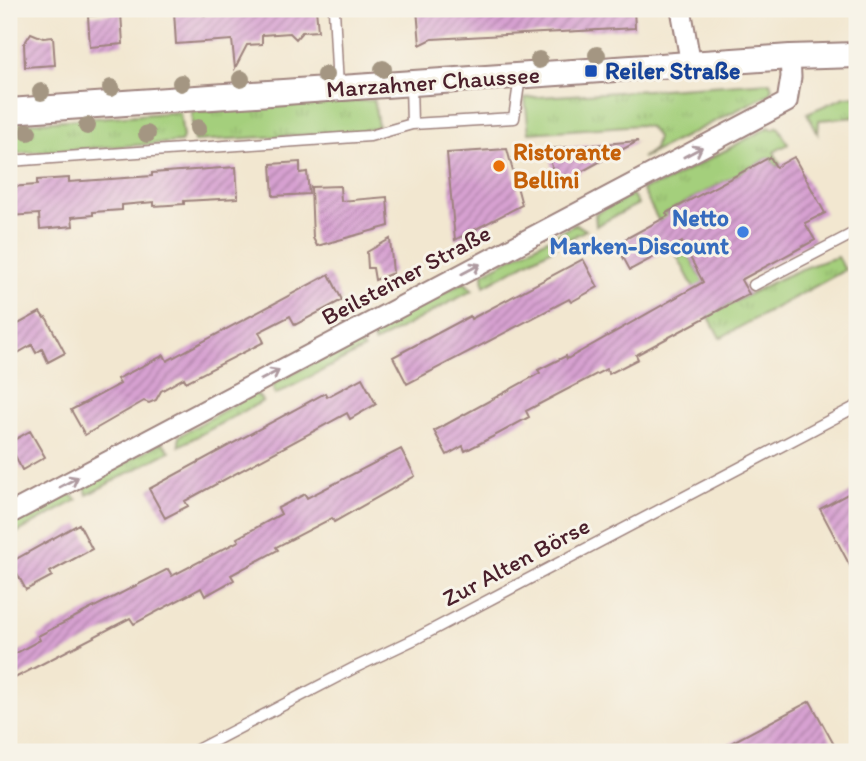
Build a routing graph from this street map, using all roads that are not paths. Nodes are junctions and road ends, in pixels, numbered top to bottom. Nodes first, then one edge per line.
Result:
1 (334, 9) edge
2 (681, 9) edge
3 (857, 55) edge
4 (790, 57) junction
5 (691, 65) junction
6 (520, 76) junction
7 (411, 84) junction
8 (338, 89) junction
9 (9, 111) edge
10 (412, 124) junction
11 (9, 161) edge
12 (856, 232) edge
13 (754, 285) dead end
14 (857, 407) edge
15 (9, 514) edge
16 (193, 752) edge

1 - 8 lane
2 - 5 street
3 - 4 street, Marzahner Chaussee
4 - 5 street, Marzahner Chaussee
15 -> 4 street, Beilsteiner Straße
5 - 6 street, Marzahner Chaussee
6 - 7 street, Marzahner Chaussee
6 - 10 lane
7 - 8 street, Marzahner Chaussee
7 - 10 lane
8 - 9 street, Marzahner Chaussee
10 - 11 lane
12 - 13 lane
14 - 16 lane, Zur Alten Börse

